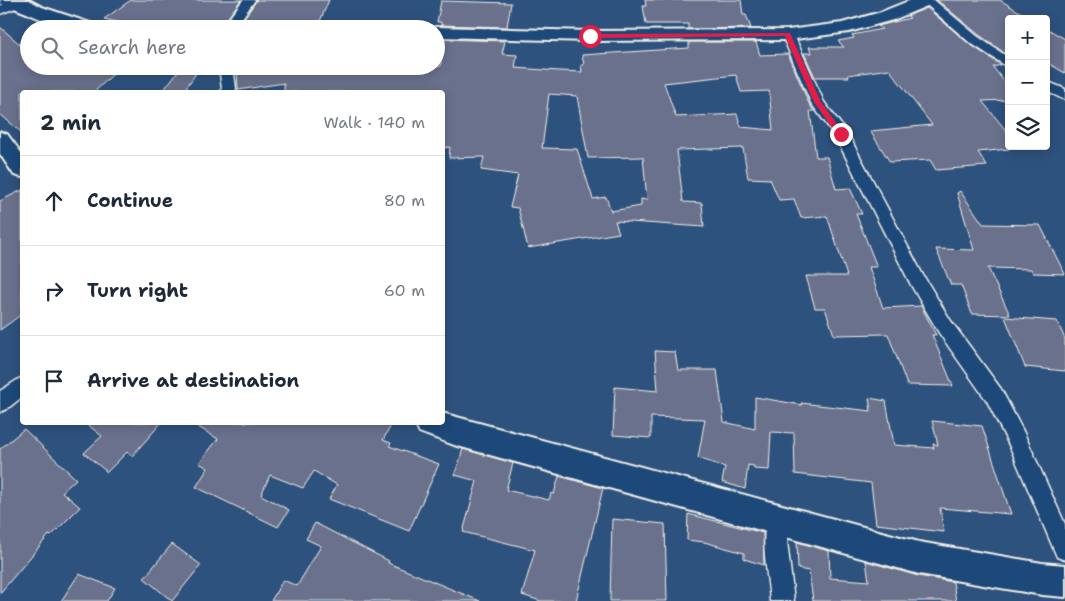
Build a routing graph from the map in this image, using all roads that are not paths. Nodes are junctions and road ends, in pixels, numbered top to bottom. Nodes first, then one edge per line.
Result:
1 (249, 0) edge
2 (926, 0) edge
3 (17, 1) edge
4 (0, 10) edge
5 (63, 20) edge
6 (234, 20) edge
7 (445, 32) edge
8 (788, 35) junction
9 (1005, 61) edge
10 (227, 75) edge
11 (1050, 87) edge
12 (228, 90) edge
13 (1065, 95) edge
14 (0, 140) edge
15 (20, 166) edge
16 (20, 388) edge
17 (0, 404) edge
18 (436, 425) edge
19 (777, 519) junction
20 (1065, 549) edge
21 (1065, 581) edge
22 (782, 601) edge

1 - 6 street
2 - 8 street
2 - 9 street
3 - 4 street
3 - 5 street
7 - 8 street
8 - 20 street
10 - 12 street
11 - 13 street
14 - 15 street
16 - 17 street
18 - 19 street
19 - 21 street
19 - 22 street

